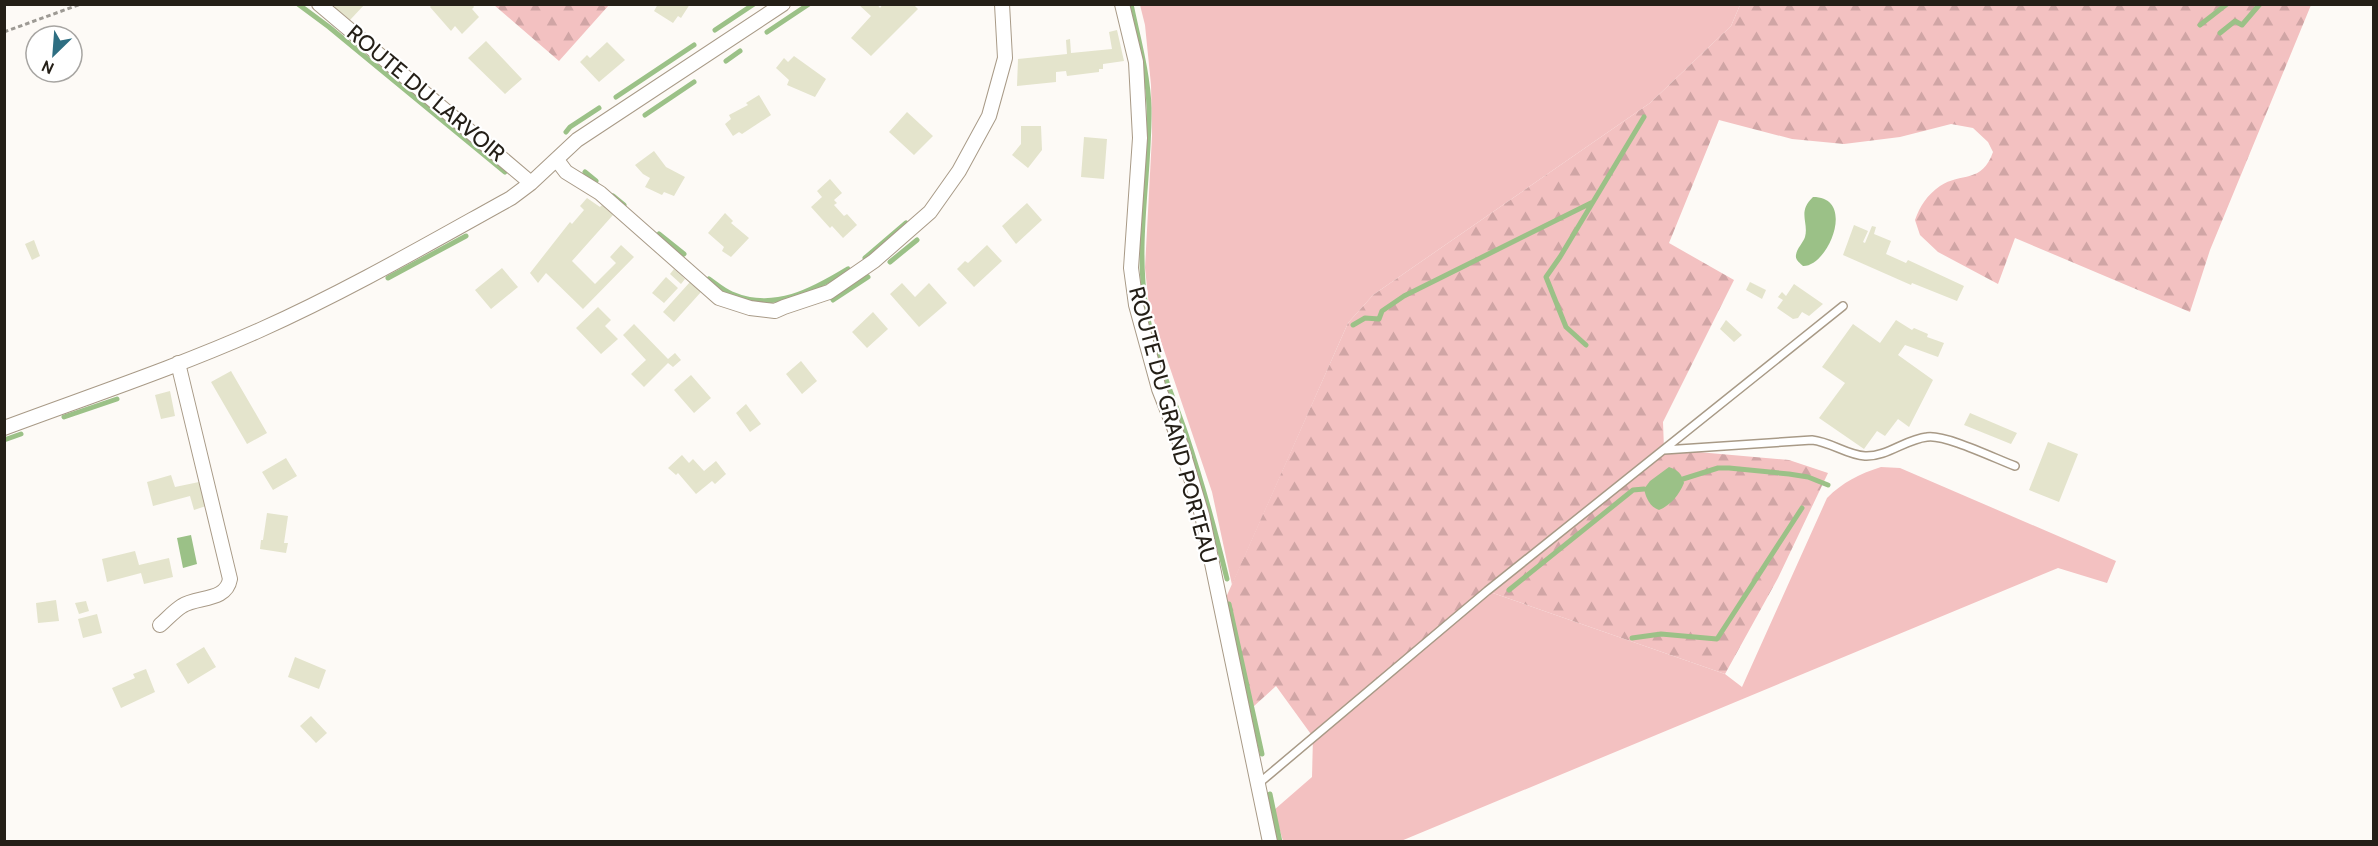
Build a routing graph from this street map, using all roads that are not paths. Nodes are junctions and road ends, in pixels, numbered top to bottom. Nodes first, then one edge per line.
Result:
1 (319, 4) edge
2 (783, 4) edge
3 (1002, 4) edge
4 (1122, 4) edge
5 (557, 160) junction
6 (531, 183) junction
7 (1843, 306) dead end
8 (178, 363) junction
9 (4, 428) edge
10 (1664, 450) junction
11 (2015, 466) dead end
12 (160, 625) dead end
13 (1258, 784) junction
14 (1270, 842) edge

1 - 6 street, ROUTE DU LARVOIR
2 - 5 street
3 - 5 street
4 - 13 street, ROUTE DU GRAND PORTEAU
5 - 6 street
6 - 8 street
7 - 10 lane
8 - 9 street
8 - 12 street
10 - 11 lane
10 - 13 lane
13 - 14 street, ROUTE DU GRAND PORTEAU

